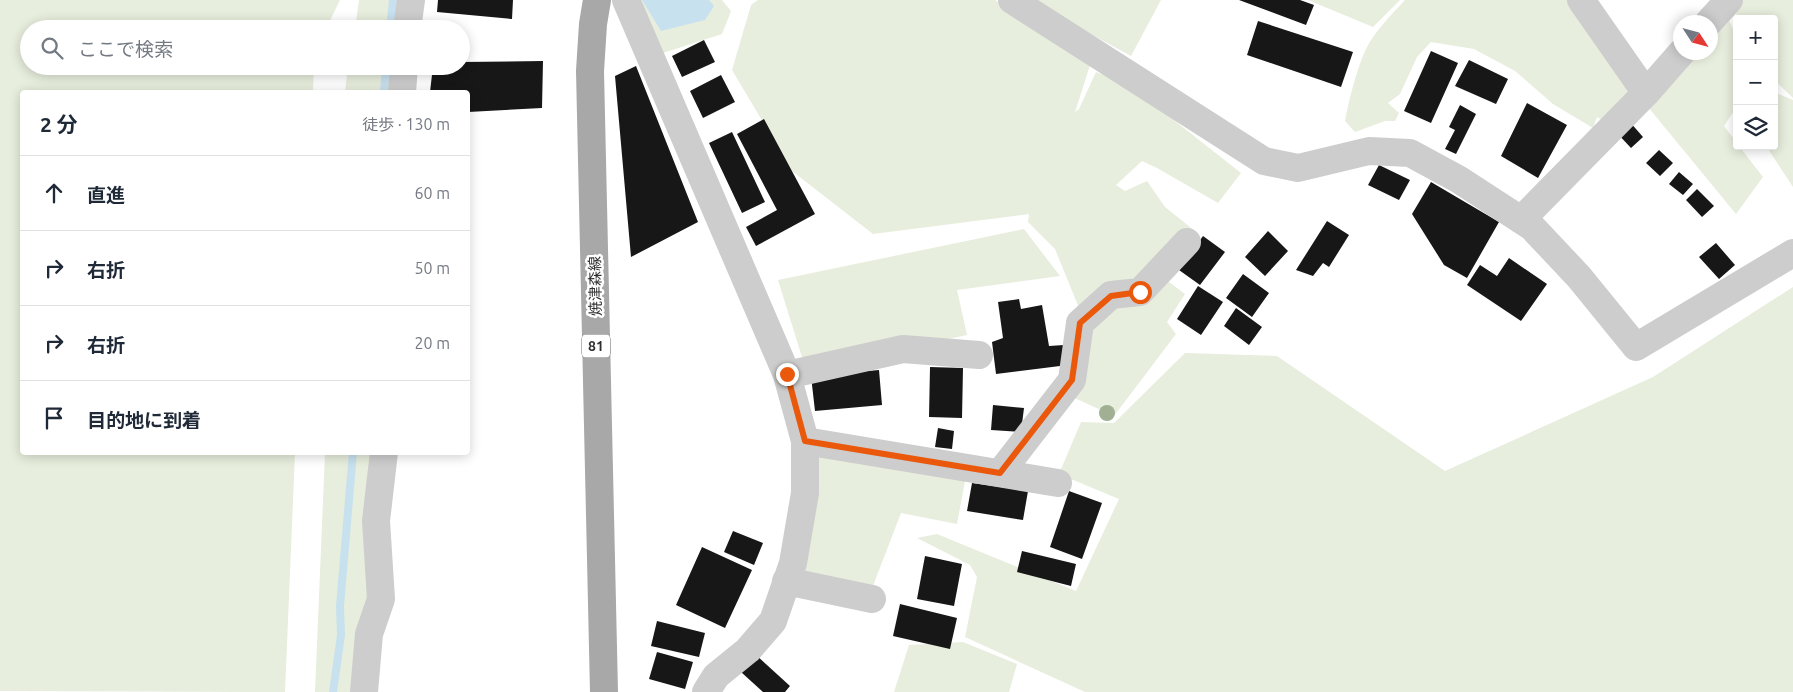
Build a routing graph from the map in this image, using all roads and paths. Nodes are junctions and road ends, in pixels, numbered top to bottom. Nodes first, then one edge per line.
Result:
1 (411, 0) edge
2 (597, 0) edge
3 (626, 0) edge
4 (1012, 0) edge
5 (1581, 0) edge
6 (1729, 0) edge
7 (1715, 15) edge
8 (408, 20) edge
9 (1675, 60) edge
10 (403, 75) edge
11 (402, 90) edge
12 (1646, 93) junction
13 (1521, 220) junction
14 (1186, 242) dead end
15 (1793, 253) edge
16 (979, 356) dead end
17 (787, 374) junction
18 (805, 441) junction
19 (384, 455) edge
20 (1000, 473) junction
21 (1058, 483) dead end
22 (786, 581) junction
23 (872, 599) dead end
24 (364, 692) edge
25 (604, 692) edge
26 (706, 692) edge

1 - 8 street
2 - 25 main road, 焼津森線 / 81
3 - 17 street
4 - 13 street
5 - 12 street
6 - 7 street
9 - 12 street
10 - 11 street
12 - 13 street
13 - 15 street
14 - 20 street
16 - 17 street
17 - 18 street
18 - 20 street
18 - 22 street
19 - 24 street
20 - 21 street
22 - 23 street
22 - 26 street

